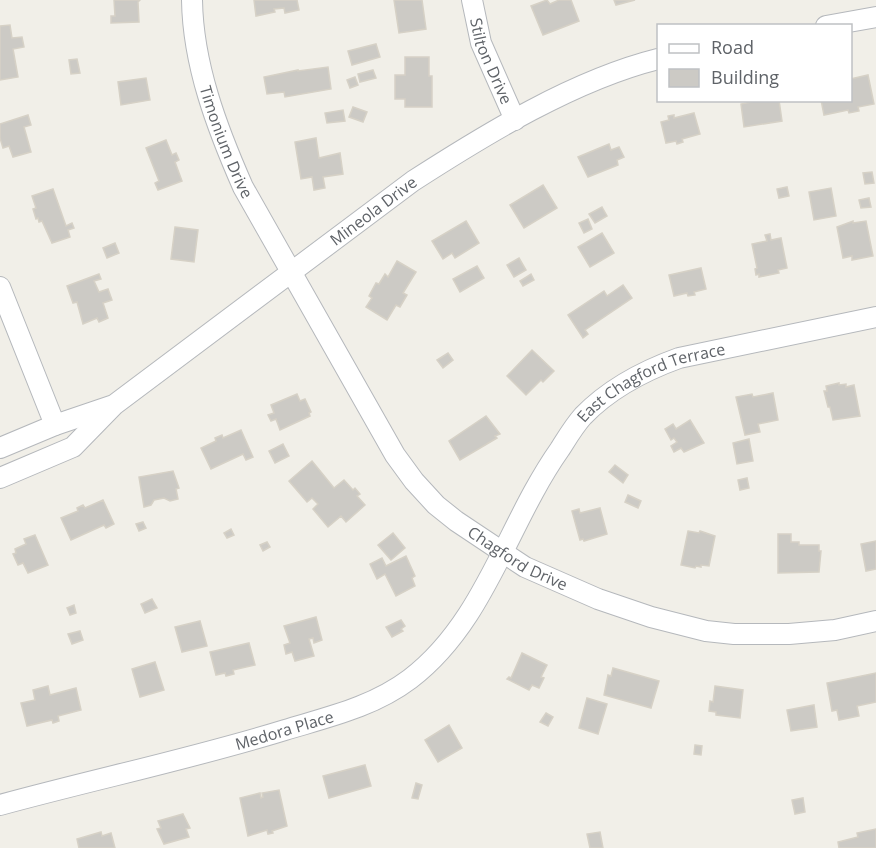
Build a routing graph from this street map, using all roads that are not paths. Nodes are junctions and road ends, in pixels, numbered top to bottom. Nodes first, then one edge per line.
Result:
1 (192, 0) edge
2 (472, 0) edge
3 (876, 17) edge
4 (837, 24) edge
5 (657, 59) edge
6 (515, 120) junction
7 (291, 273) junction
8 (0, 286) edge
9 (876, 317) edge
10 (114, 405) junction
11 (55, 425) junction
12 (0, 448) edge
13 (0, 478) edge
14 (504, 553) junction
15 (876, 621) edge
16 (0, 805) edge

1 - 7 street, Timonium Drive
2 - 6 street, Stilton Drive
3 - 4 street
5 - 6 street, Mineola Drive
6 - 7 street, Mineola Drive
7 - 10 street, Mineola Drive
7 - 14 street, Chagford Drive
8 - 11 street
9 - 14 street, East Chagford Terrace
10 - 11 street, Mineola Drive
10 - 13 street, Mineola Drive
11 - 12 street, Mineola Drive
14 - 15 street, Chagford Drive
14 - 16 street, Medora Place

